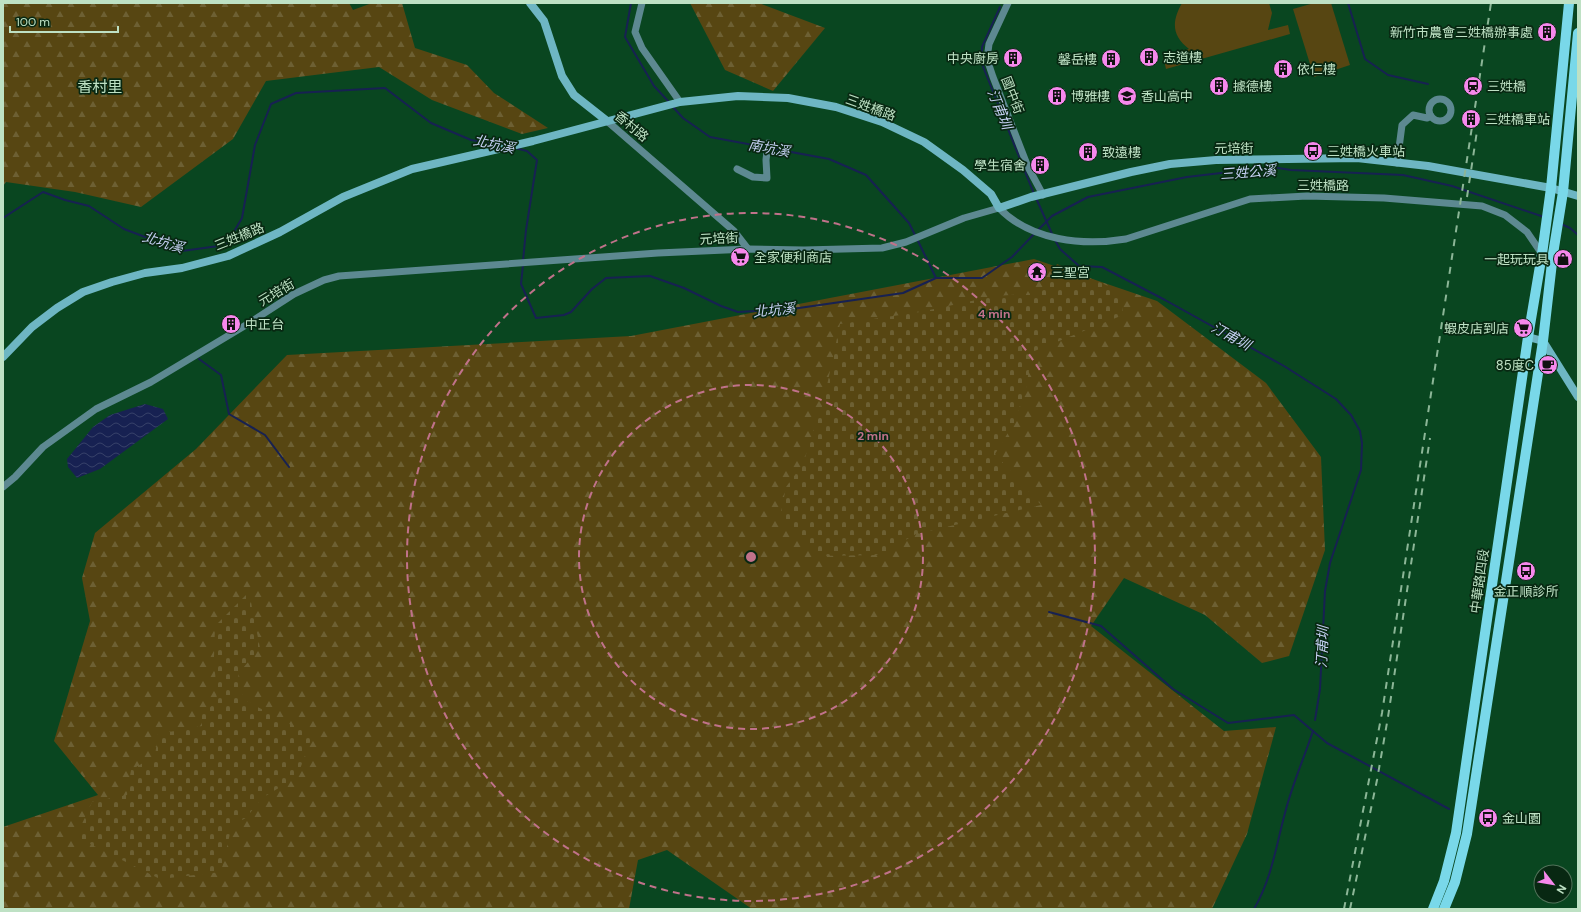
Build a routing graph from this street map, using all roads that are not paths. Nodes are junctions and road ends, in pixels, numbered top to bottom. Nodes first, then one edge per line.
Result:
1 (530, 3) edge
2 (642, 3) edge
3 (1008, 3) edge
4 (1569, 3) edge
5 (1578, 33) edge
6 (680, 102) junction
7 (1431, 116) dead end
8 (607, 121) junction
9 (768, 143) dead end
10 (1397, 163) junction
11 (737, 169) dead end
12 (1550, 188) junction
13 (1563, 192) junction
14 (1043, 195) junction
15 (1578, 196) edge
16 (999, 208) junction
17 (748, 249) junction
18 (1542, 254) junction
19 (1528, 337) junction
20 (1543, 341) junction
21 (3, 357) edge
22 (1578, 397) edge
23 (3, 487) edge
24 (1444, 881) junction
25 (1455, 882) junction
26 (1433, 909) edge
27 (1444, 909) edge

1 - 8 street, 香村路
2 - 6 street
3 - 14 street, 國中街
4 - 12 main road
5 - 13 main road
6 - 8 street, 三姓橋路
6 - 16 street, 三姓橋路
7 - 10 street
8 - 17 street, 香村路
8 - 21 street, 三姓橋路
9 - 11 street
10 - 12 street, 元培街
10 - 14 street, 元培街
12 - 13 street, 元培街
12 - 18 main road
13 - 15 street, 元培街
13 - 20 main road, 中華路四段
14 - 16 street, 元培街
16 - 17 street, 元培街
16 - 18 street, 三姓橋路
17 - 23 street, 元培街
18 - 19 main road, 中華路四段
19 - 20 street
19 - 24 main road, 中華路四段
20 - 22 street
20 - 25 main road, 中華路四段
24 - 25 street
24 - 26 main road, 中華路四段
25 - 27 main road, 中華路四段

